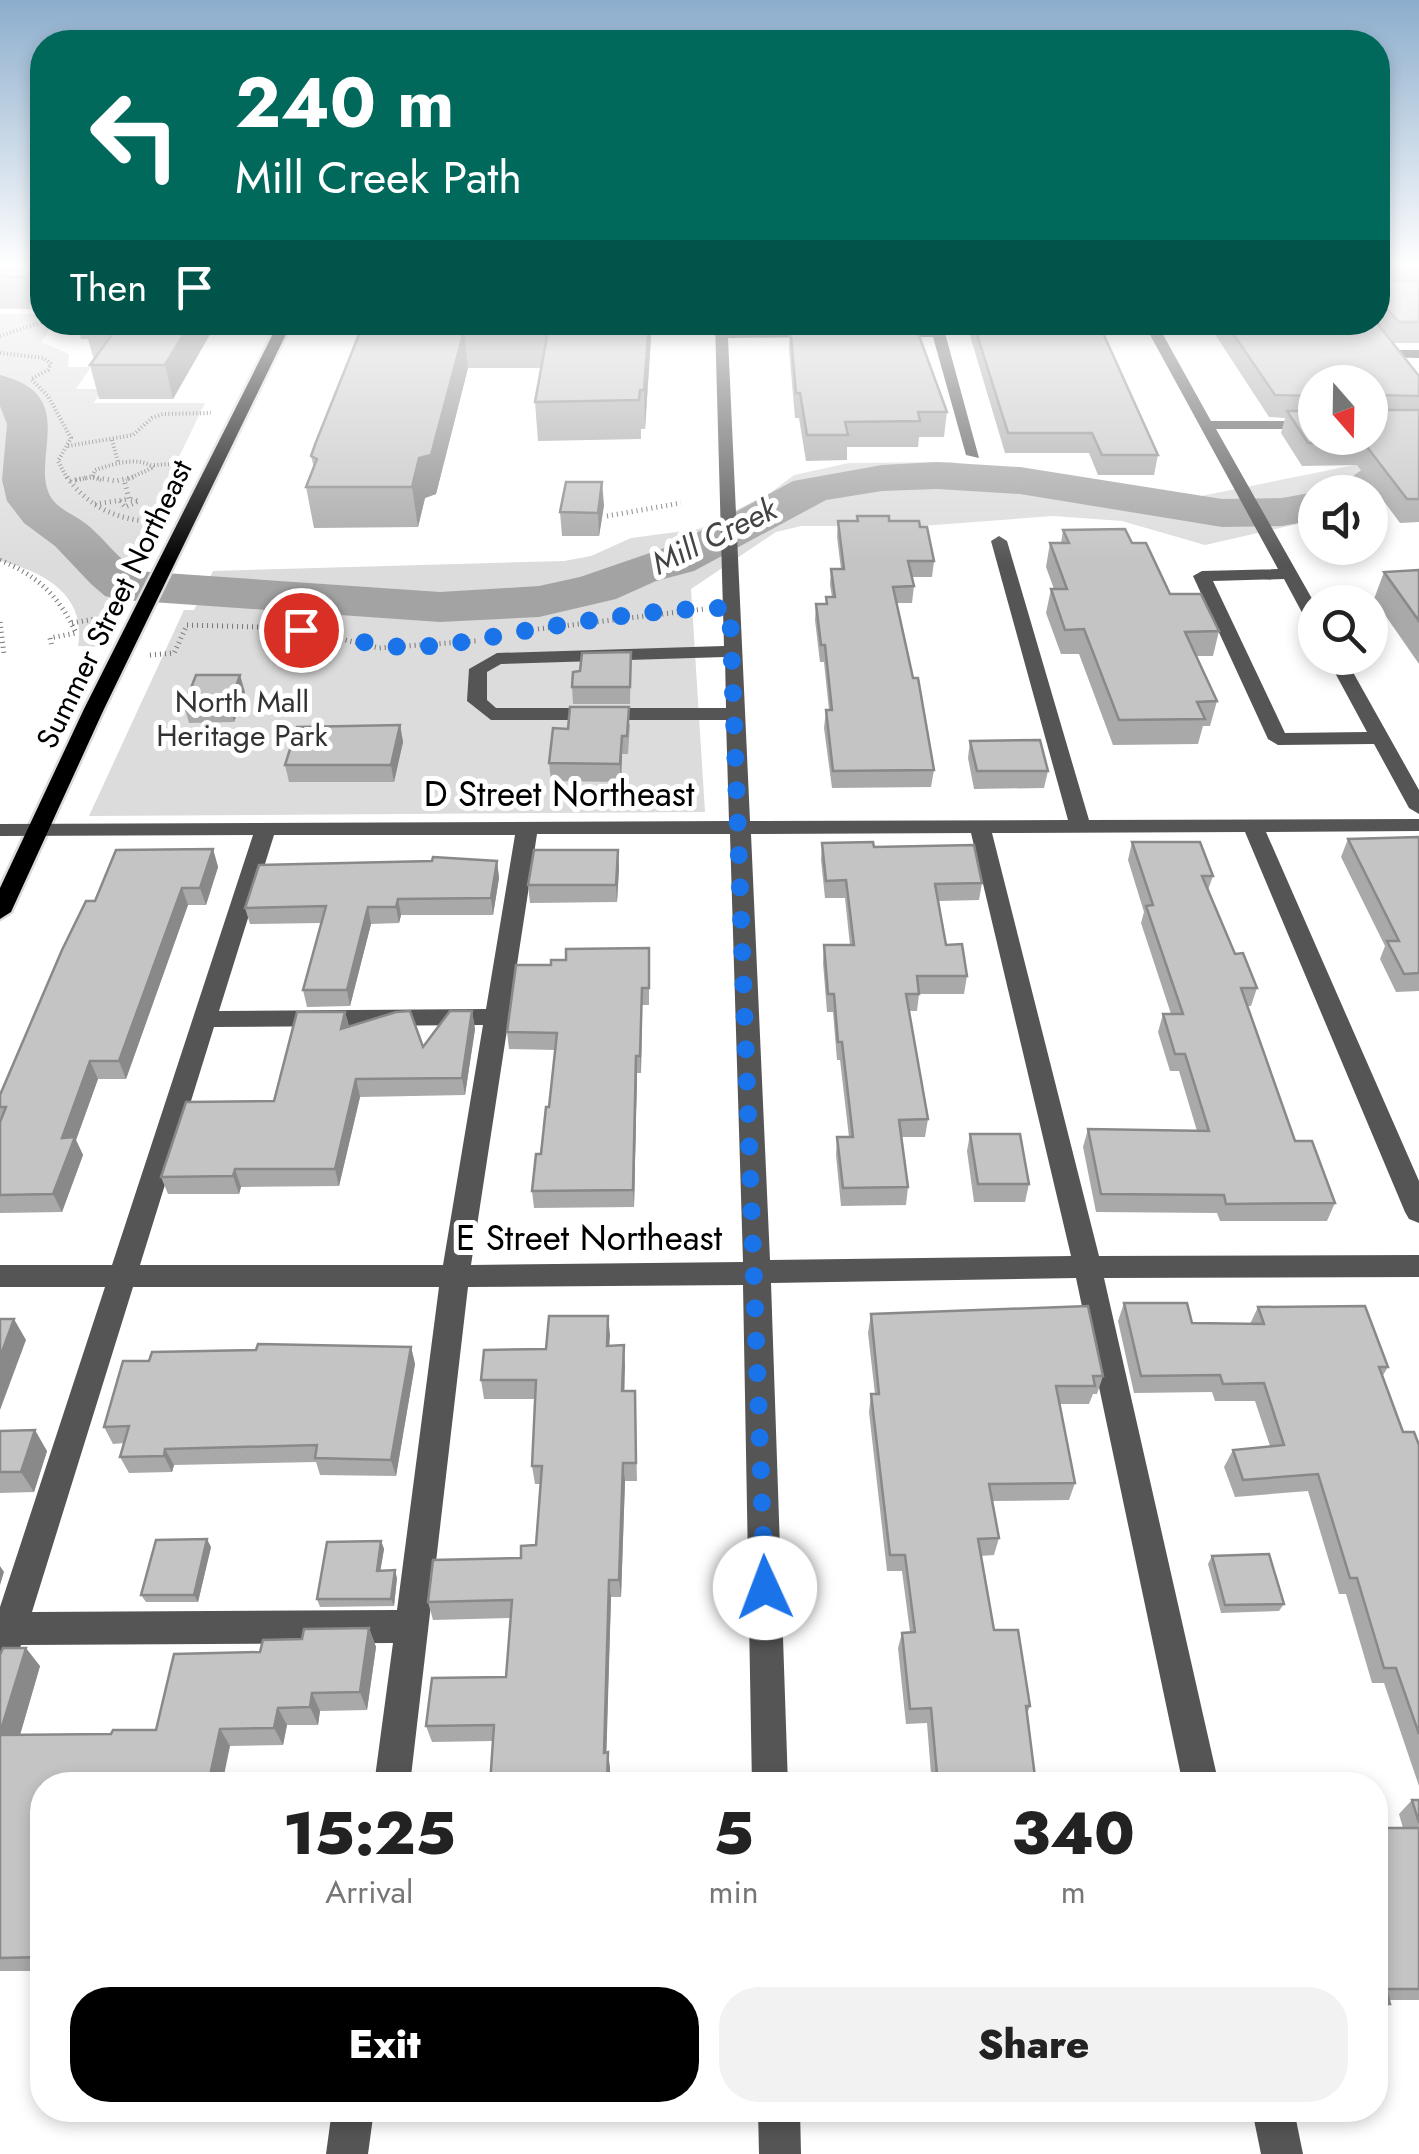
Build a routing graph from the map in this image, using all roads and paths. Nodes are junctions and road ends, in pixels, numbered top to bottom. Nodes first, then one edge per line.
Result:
1 (50, 364) edge
2 (265, 364) edge
3 (722, 364) edge
4 (947, 364) edge
5 (1172, 364) edge
6 (1396, 364) edge
7 (1404, 373) edge
8 (241, 413) junction
9 (1206, 425) junction
10 (1298, 425) edge
11 (112, 440) junction
12 (66, 446) junction
13 (974, 455) dead end
14 (118, 462) junction
15 (92, 477) junction
16 (124, 480) junction
17 (70, 482) junction
18 (129, 499) junction
19 (120, 500) junction
20 (94, 504) junction
21 (681, 504) dead end
22 (607, 516) dead end
23 (187, 522) junction
24 (999, 541) dead end
25 (0, 560) edge
26 (1289, 574) junction
27 (1298, 590) edge
28 (730, 608) junction
29 (106, 618) dead end
30 (0, 622) edge
31 (72, 624) junction
32 (535, 629) dead end
33 (485, 640) dead end
34 (52, 647) dead end
35 (732, 650) junction
36 (4, 654) dead end
37 (119, 658) junction
38 (1345, 675) edge
39 (733, 714) junction
40 (1380, 738) junction
41 (1419, 808) edge
42 (737, 825) junction
43 (980, 826) junction
44 (1080, 826) junction
45 (1252, 826) junction
46 (1419, 826) edge
47 (266, 827) junction
48 (527, 828) junction
49 (0, 830) edge
50 (41, 830) junction
51 (0, 912) edge
52 (496, 1018) junction
53 (204, 1020) junction
54 (1419, 1212) edge
55 (1087, 1265) junction
56 (1419, 1266) edge
57 (757, 1273) junction
58 (0, 1276) edge
59 (120, 1276) junction
60 (455, 1276) junction
61 (412, 1626) junction
62 (5, 1644) edge
63 (394, 1772) edge
64 (770, 1772) edge
65 (1198, 1772) edge
66 (351, 2122) edge
67 (779, 2122) edge
68 (1275, 2122) edge
69 (347, 2154) edge
70 (780, 2154) edge
71 (1282, 2154) edge

1 - 12 path
2 - 8 main road, Summer Street Northeast
3 - 28 street
4 - 13 street
5 - 9 street
6 - 7 street
8 - 11 path
8 - 23 main road, Summer Street Northeast
9 - 10 street
9 - 26 street
11 - 12 path
11 - 14 path
12 - 17 path
14 - 15 path
14 - 16 path
15 - 16 path
15 - 17 path
16 - 18 path
17 - 20 path
18 - 19 path
18 - 19 path
19 - 20 path
20 - 23 path
21 - 22 path
23 - 37 main road, Summer Street Northeast
24 - 44 street
25 - 31 path
26 - 27 street
26 - 40 street
28 - 32 path
28 - 35 street
29 - 31 path
30 - 36 path
31 - 34 path
33 - 37 path
35 - 39 street
35 - 39 street
37 - 50 main road, Summer Street Northeast
38 - 40 street
39 - 42 street
40 - 41 street
42 - 43 street, D Street Northeast
42 - 48 street, D Street Northeast
42 - 57 street
43 - 44 street, D Street Northeast
43 - 55 street
44 - 45 street, D Street Northeast
45 - 46 street, D Street Northeast
45 - 54 street
47 - 48 street, D Street Northeast
47 - 50 street, D Street Northeast
47 - 53 street
48 - 52 street
49 - 50 street, D Street Northeast
50 - 51 main road, Summer Street Northeast
52 - 53 street
52 - 60 street
53 - 59 street
55 - 56 street, E Street Northeast
55 - 57 street, E Street Northeast
55 - 65 street
57 - 60 street, E Street Northeast
57 - 64 street
58 - 59 street, E Street Northeast
59 - 60 street, E Street Northeast
59 - 62 street
60 - 61 street
61 - 62 street
61 - 63 street
66 - 69 street
67 - 70 street
68 - 71 street

